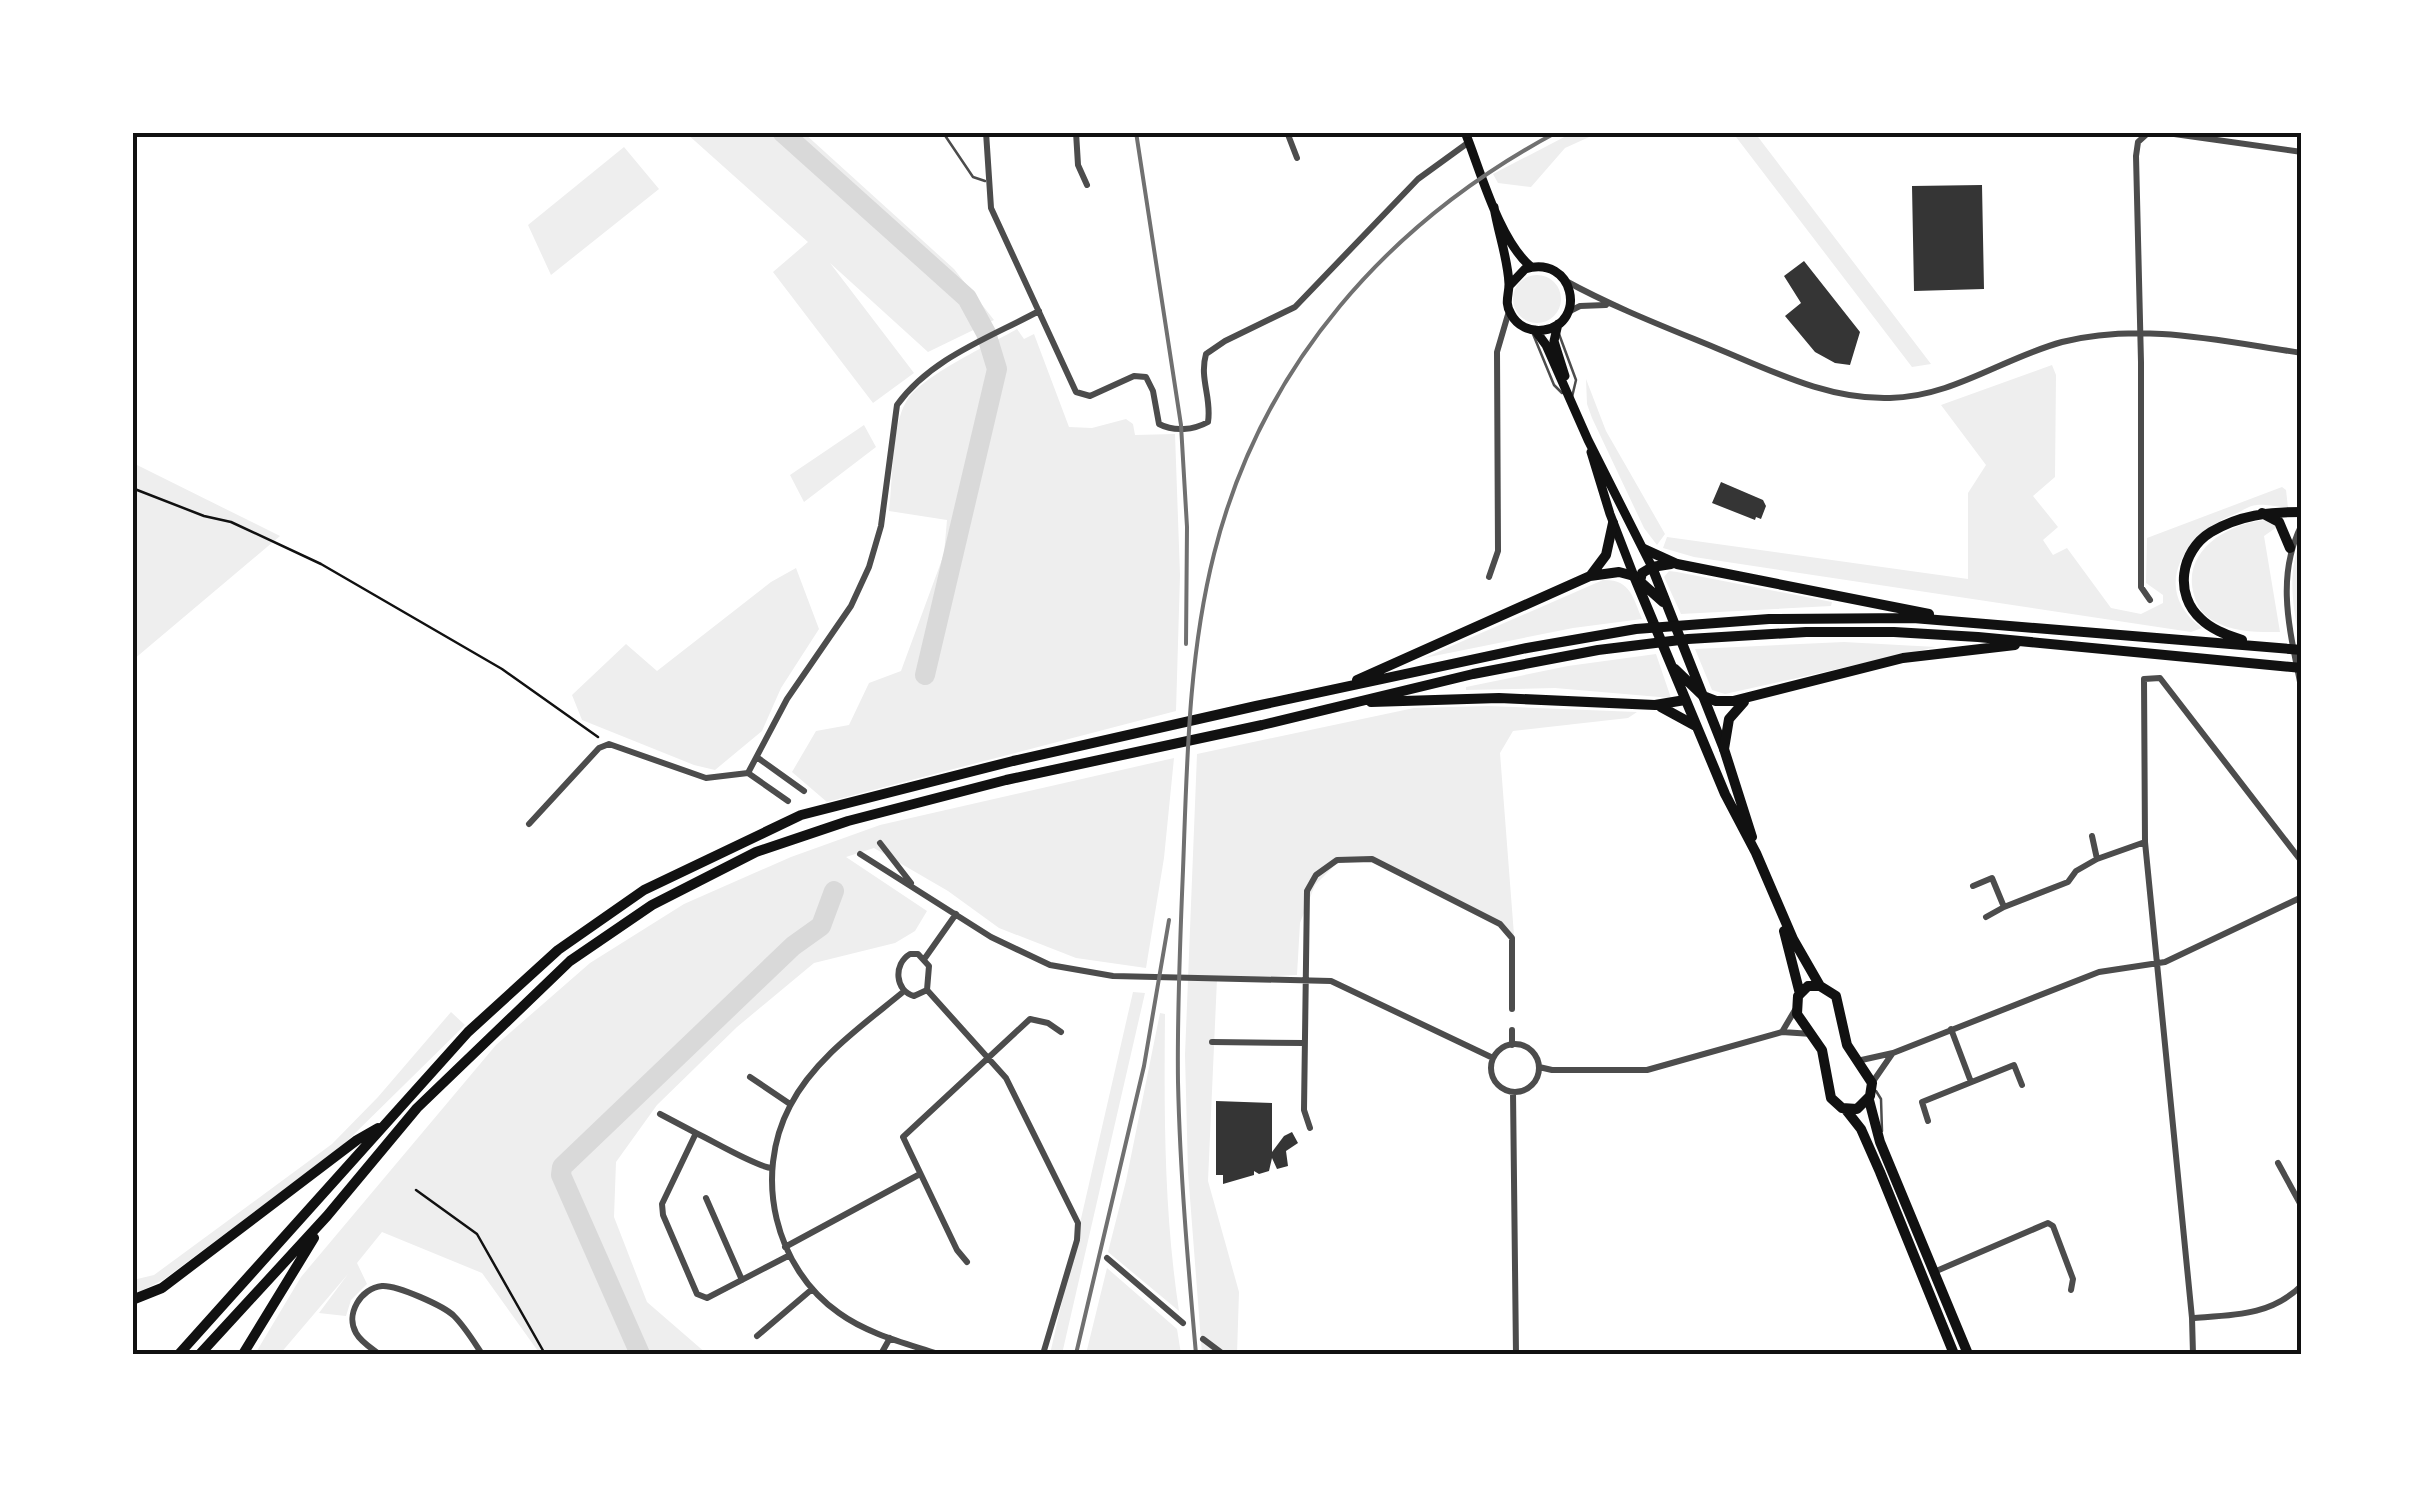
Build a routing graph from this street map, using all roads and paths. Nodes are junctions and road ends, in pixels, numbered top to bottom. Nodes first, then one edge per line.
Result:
1 (986, 132) edge
2 (1076, 132) edge
3 (1287, 132) edge
4 (2149, 132) edge
5 (2160, 132) edge
6 (944, 134) edge
7 (1467, 137) edge
8 (2302, 152) edge
9 (1297, 158) dead end
10 (987, 182) junction
11 (1086, 185) dead end
12 (1494, 207) junction
13 (1531, 268) junction
14 (1564, 280) junction
15 (1509, 286) junction
16 (1612, 306) junction
17 (1039, 311) junction
18 (1509, 311) junction
19 (1568, 312) junction
20 (1558, 326) junction
21 (1530, 329) junction
22 (2140, 331) junction
23 (1504, 332) junction
24 (2302, 353) edge
25 (1570, 396) junction
26 (1588, 440) junction
27 (132, 488) edge
28 (2302, 512) edge
29 (2262, 513) junction
30 (1613, 523) junction
31 (2302, 524) edge
32 (2290, 548) junction
33 (1644, 549) junction
34 (1677, 564) junction
35 (1652, 567) junction
36 (1590, 576) junction
37 (1489, 577) dead end
38 (1645, 587) junction
39 (2150, 600) dead end
40 (1973, 622) junction
41 (2040, 643) junction
42 (2258, 646) junction
43 (2302, 650) edge
44 (2302, 668) edge
45 (1678, 675) junction
46 (1334, 691) junction
47 (2302, 692) edge
48 (1701, 693) junction
49 (1752, 696) junction
50 (1684, 700) junction
51 (1345, 703) junction
52 (1656, 705) junction
53 (1694, 725) junction
54 (599, 748) junction
55 (1724, 749) junction
56 (758, 758) junction
57 (748, 773) junction
58 (804, 791) dead end
59 (788, 801) dead end
60 (529, 824) dead end
61 (2092, 836) dead end
62 (880, 842) dead end
63 (2145, 842) junction
64 (1756, 853) junction
65 (860, 854) dead end
66 (2096, 859) junction
67 (2302, 862) edge
68 (1973, 886) dead end
69 (914, 888) junction
70 (2302, 897) edge
71 (1777, 906) junction
72 (2004, 908) junction
73 (956, 914) junction
74 (1986, 917) dead end
75 (925, 958) junction
76 (2156, 964) junction
77 (1307, 981) junction
78 (1820, 986) junction
79 (927, 990) junction
80 (903, 992) junction
81 (1800, 994) junction
82 (1512, 1009) dead end
83 (1796, 1009) junction
84 (1951, 1029) junction
85 (1512, 1030) dead end
86 (1061, 1032) dead end
87 (1782, 1032) junction
88 (1813, 1035) junction
89 (1212, 1042) dead end
90 (1304, 1043) junction
91 (1512, 1044) junction
92 (1893, 1054) junction
93 (990, 1057) junction
94 (1493, 1058) junction
95 (1856, 1061) junction
96 (1539, 1068) junction
97 (750, 1077) dead end
98 (1971, 1082) junction
99 (1872, 1085) junction
100 (2022, 1085) dead end
101 (1514, 1092) junction
102 (1868, 1100) junction
103 (790, 1104) junction
104 (1846, 1109) junction
105 (660, 1114) dead end
106 (1928, 1120) dead end
107 (383, 1126) junction
108 (1310, 1128) dead end
109 (696, 1133) junction
110 (1880, 1142) junction
111 (2278, 1163) dead end
112 (772, 1168) junction
113 (920, 1174) junction
114 (416, 1190) dead end
115 (706, 1198) dead end
116 (2302, 1207) edge
117 (327, 1216) junction
118 (785, 1247) junction
119 (788, 1256) junction
120 (1106, 1258) dead end
121 (967, 1262) dead end
122 (1934, 1273) junction
123 (742, 1280) junction
124 (2302, 1284) edge
125 (811, 1290) junction
126 (2071, 1290) dead end
127 (132, 1300) edge
128 (2192, 1318) junction
129 (1183, 1323) dead end
130 (757, 1336) dead end
131 (890, 1338) junction
132 (1202, 1339) dead end
133 (179, 1354) edge
134 (200, 1354) edge
135 (243, 1354) edge
136 (379, 1354) edge
137 (482, 1354) edge
138 (545, 1354) edge
139 (881, 1354) edge
140 (938, 1354) edge
141 (1042, 1354) edge
142 (1223, 1354) edge
143 (1516, 1354) edge
144 (1954, 1354) edge
145 (1968, 1354) edge
146 (2192, 1354) edge

1 - 10 street
2 - 11 street
3 - 9 street
4 - 22 street
5 - 8 street
6 - 10 lane
7 - 12 main road
7 - 17 street
10 - 17 street
12 - 13 main road
12 - 15 main road
13 - 14 main road
13 - 15 main road
14 - 16 street
14 - 19 main road
15 - 18 main road
16 - 19 street
16 - 22 street
17 - 56 street
18 - 21 main road
18 - 23 street
19 - 20 main road
20 - 21 main road
20 - 25 main road
21 - 23 street
21 - 25 main road
22 - 24 street
22 - 39 street
23 - 37 street
25 - 26 main road
26 - 30 main road
26 - 33 main road
27 - 54 path
28 - 29 main road
29 - 32 main road
29 - 42 main road
30 - 36 main road
30 - 38 main road
31 - 32 street
32 - 47 street
33 - 34 main road
33 - 35 main road
34 - 35 main road
34 - 40 main road
35 - 38 main road
35 - 38 main road
36 - 38 main road
36 - 46 main road
38 - 45 main road
38 - 48 main road
40 - 42 main road
40 - 46 main road
41 - 44 main road
41 - 49 main road
41 - 51 main road
42 - 43 main road
45 - 48 main road
45 - 50 main road
46 - 107 main road
48 - 49 main road
48 - 50 main road
48 - 55 main road
49 - 55 main road
50 - 52 main road
50 - 53 main road
51 - 52 main road
51 - 117 main road
52 - 53 main road
53 - 64 main road
54 - 57 street
54 - 60 street
55 - 64 main road
56 - 57 street
56 - 58 street
57 - 59 street
61 - 66 street
62 - 69 street
63 - 66 street
63 - 67 street
63 - 76 street
64 - 71 main road
65 - 69 street
66 - 72 street
68 - 72 street
69 - 73 street
70 - 76 street
71 - 78 main road
71 - 81 main road
72 - 74 street
73 - 75 street
73 - 77 street
75 - 79 street
75 - 80 street
76 - 84 street
76 - 128 street
77 - 82 street
77 - 90 street
77 - 94 street
78 - 81 main road
78 - 95 main road
79 - 80 street
79 - 93 street
80 - 103 street
81 - 83 main road
83 - 87 street
83 - 88 main road
84 - 92 street
84 - 98 street
85 - 91 street
86 - 93 street
87 - 88 street
87 - 96 street
88 - 104 main road
89 - 90 street
90 - 108 street
91 - 94 street
91 - 96 street
92 - 95 street
92 - 99 street
93 - 113 street
93 - 141 street
94 - 101 street
95 - 99 main road
96 - 101 street
97 - 103 street
98 - 100 street
98 - 106 street
99 - 102 main road
99 - 110 lane
101 - 143 street
102 - 104 main road
102 - 110 main road
103 - 112 street
104 - 144 main road
105 - 109 street
107 - 127 main road
107 - 133 main road
109 - 112 street
109 - 123 street
110 - 122 main road
111 - 116 street
112 - 118 street
113 - 118 street
113 - 121 street
114 - 138 path
115 - 123 street
117 - 134 main road
117 - 135 main road
118 - 119 street
119 - 123 street
119 - 125 street
120 - 129 street
122 - 126 street
122 - 145 main road
124 - 128 street
125 - 130 street
125 - 131 street
128 - 146 street
131 - 139 street
131 - 140 street
132 - 142 street
136 - 137 street

